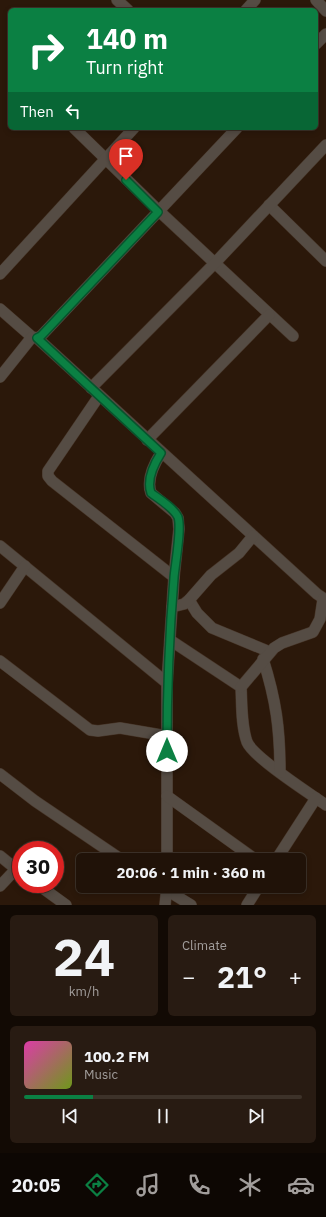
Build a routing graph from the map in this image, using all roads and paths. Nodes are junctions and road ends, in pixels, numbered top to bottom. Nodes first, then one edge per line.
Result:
1 (117, 0) edge
2 (256, 0) edge
3 (316, 0) edge
4 (126, 8) edge
5 (248, 8) edge
6 (326, 11) edge
7 (326, 34) edge
8 (318, 42) edge
9 (76, 130) edge
10 (132, 130) edge
11 (235, 130) edge
12 (326, 145) edge
13 (105, 158) junction
14 (269, 205) junction
15 (158, 212) junction
16 (325, 258) edge
17 (214, 264) junction
18 (0, 274) edge
19 (0, 309) edge
20 (269, 315) junction
21 (293, 336) dead end
22 (35, 337) junction
23 (0, 377) edge
24 (95, 392) junction
25 (147, 440) junction
26 (161, 453) junction
27 (253, 536) junction
28 (0, 546) edge
29 (25, 566) junction
30 (174, 578) junction
31 (325, 599) edge
32 (189, 600) junction
33 (0, 603) edge
34 (172, 607) junction
35 (170, 640) junction
36 (266, 655) junction
37 (0, 661) edge
38 (167, 683) junction
39 (241, 687) junction
40 (167, 736) junction
41 (280, 772) junction
42 (0, 774) edge
43 (167, 796) junction
44 (316, 798) junction
45 (326, 805) edge
46 (112, 853) edge
47 (167, 853) edge
48 (246, 853) edge
49 (281, 853) edge
50 (0, 856) edge
51 (12, 865) edge
52 (12, 875) edge
53 (0, 886) edge
54 (49, 893) edge
55 (165, 893) edge
56 (173, 893) edge
57 (255, 893) edge
58 (66, 905) edge
59 (165, 905) edge
60 (191, 905) edge
61 (247, 905) edge

1 - 4 street
2 - 5 street
3 - 6 street
7 - 8 street
9 - 13 street
10 - 13 street
11 - 15 street
12 - 14 street
13 - 15 street
13 - 18 street
14 - 16 street
14 - 17 street
15 - 17 street
15 - 22 street
17 - 20 street
17 - 24 street
19 - 22 street
20 - 21 street
20 - 25 street
22 - 23 street
22 - 24 street
24 - 25 street
24 - 30 street
25 - 26 street
26 - 27 street
26 - 30 street
27 - 31 street
27 - 32 street
28 - 29 street
29 - 33 street
29 - 38 street
30 - 34 street
31 - 36 street
32 - 34 street
32 - 36 street
34 - 35 street
35 - 38 street
35 - 39 street
36 - 39 street
36 - 41 street
37 - 40 street
38 - 40 street
39 - 41 street
40 - 43 street
41 - 44 street
42 - 46 street
43 - 47 street
43 - 48 street
44 - 45 street
44 - 49 street
50 - 51 street
52 - 53 street
54 - 58 street
55 - 59 street
56 - 60 street
57 - 61 street

